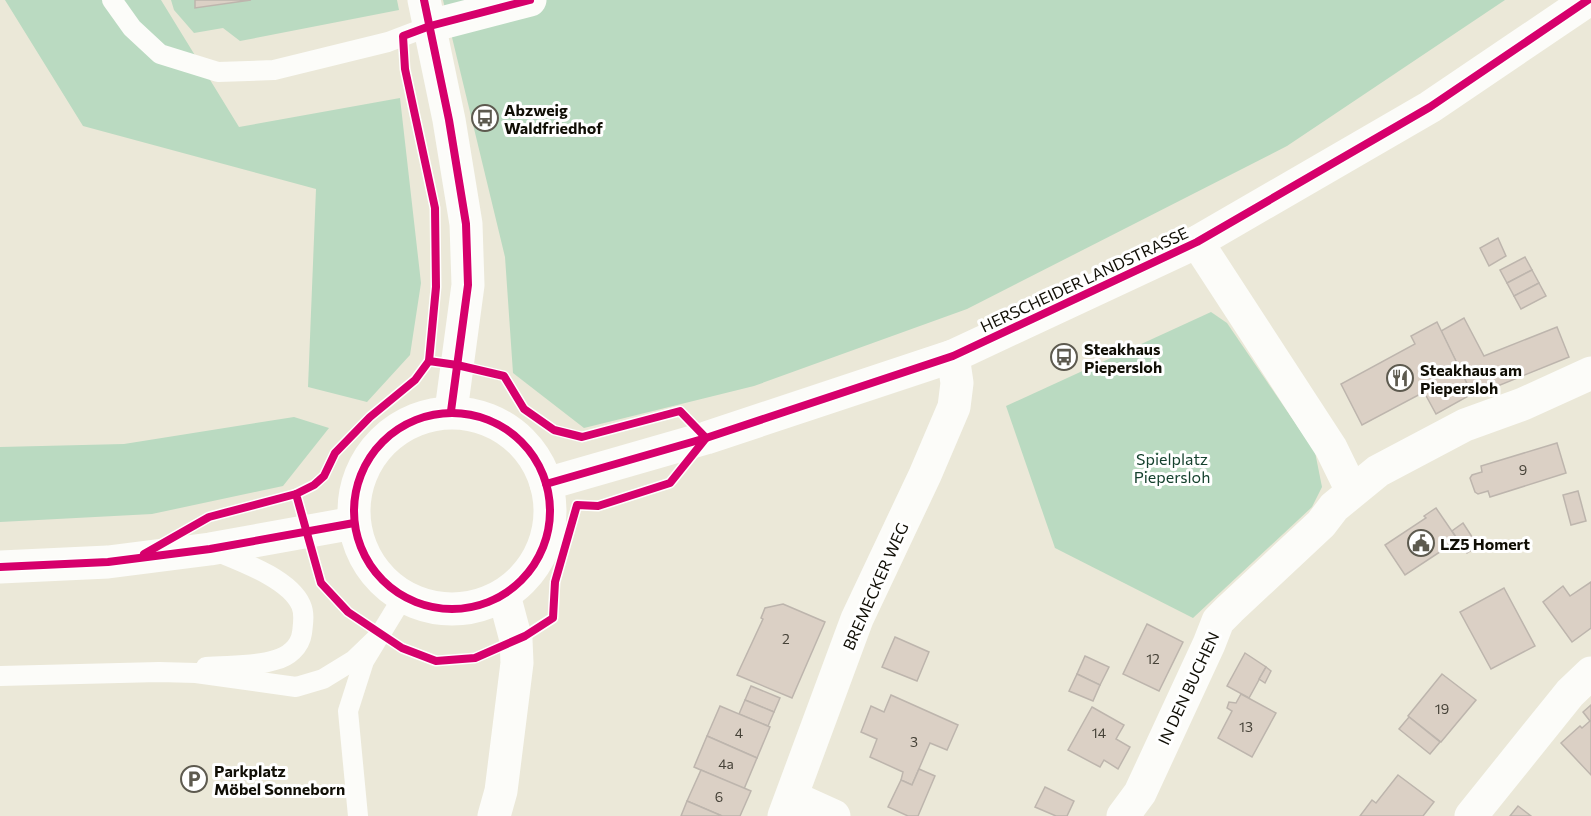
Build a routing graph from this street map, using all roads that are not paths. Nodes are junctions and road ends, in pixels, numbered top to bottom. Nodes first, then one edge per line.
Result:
1 (112, 0) edge
2 (530, 0) edge
3 (1588, 0) edge
4 (427, 13) edge
5 (1197, 242) junction
6 (952, 356) junction
7 (1591, 373) edge
8 (451, 411) junction
9 (546, 484) junction
10 (1352, 491) junction
11 (354, 523) junction
12 (210, 549) junction
13 (0, 567) edge
14 (504, 595) junction
15 (403, 597) junction
16 (381, 634) junction
17 (159, 672) junction
18 (1591, 673) edge
19 (0, 676) edge
20 (1131, 805) edge
21 (788, 806) edge
22 (358, 816) edge
23 (494, 816) edge
24 (834, 816) edge
25 (1471, 816) edge

1 - 4 lane
2 - 4 main road
3 - 5 main road, HERSCHEIDER LANDSTRASSE
4 - 8 main road
5 - 6 main road, HERSCHEIDER LANDSTRASSE
5 - 10 main road
6 - 9 main road, HERSCHEIDER LANDSTRASSE
6 - 21 main road, BREMECKER WEG
7 - 10 main road, IN DEN BUCHEN
8 - 9 main road
8 - 11 main road
9 - 14 main road
10 - 20 main road, IN DEN BUCHEN
11 - 12 main road
11 - 15 main road
12 - 13 main road
12 - 17 lane
14 - 15 main road
14 - 23 main road
15 - 16 lane
16 - 17 lane
16 - 22 lane
17 - 19 lane
18 - 25 main road
21 - 24 main road

